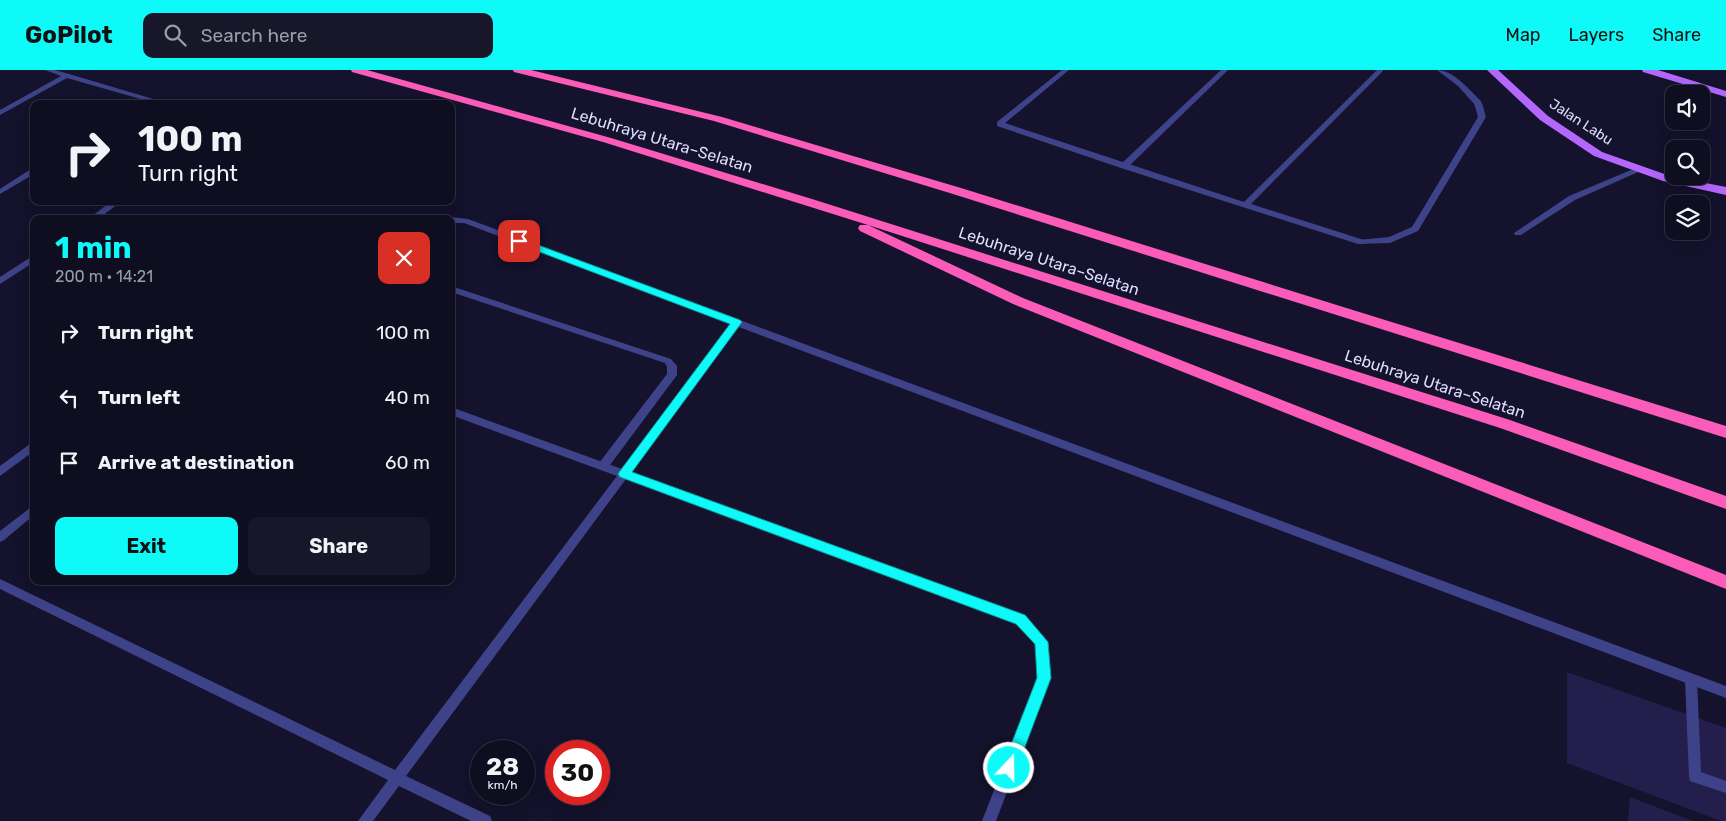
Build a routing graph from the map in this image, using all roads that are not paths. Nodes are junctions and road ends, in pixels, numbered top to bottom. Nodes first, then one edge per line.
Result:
1 (48, 70) edge
2 (356, 70) edge
3 (518, 70) edge
4 (1066, 70) edge
5 (1225, 70) edge
6 (1380, 70) edge
7 (1440, 70) edge
8 (1492, 70) edge
9 (1504, 70) edge
10 (1647, 70) edge
11 (67, 75) junction
12 (1509, 85) junction
13 (1726, 94) edge
14 (144, 100) edge
15 (0, 113) edge
16 (1124, 166) junction
17 (1641, 170) junction
18 (30, 174) edge
19 (1726, 191) edge
20 (0, 192) edge
21 (808, 202) junction
22 (112, 205) edge
23 (1245, 205) junction
24 (98, 215) edge
25 (455, 220) edge
26 (1518, 233) dead end
27 (30, 261) edge
28 (0, 281) edge
29 (455, 290) edge
30 (737, 322) junction
31 (455, 412) edge
32 (1726, 432) edge
33 (30, 448) edge
34 (603, 466) junction
35 (0, 472) edge
36 (624, 474) junction
37 (1726, 503) edge
38 (30, 512) edge
39 (0, 537) edge
40 (1726, 582) edge
41 (0, 584) edge
42 (1691, 680) junction
43 (1726, 692) edge
44 (397, 778) junction
45 (1726, 787) edge
46 (365, 821) edge
47 (485, 821) edge
48 (989, 821) edge

1 - 11 street
2 - 21 highway, Lebuhraya Utara–Selatan
3 - 32 highway, Lebuhraya Utara–Selatan
4 - 16 street
5 - 16 street
6 - 23 street
7 - 23 street
8 - 12 main road, Jalan Labu
9 - 12 main road
10 - 13 main road
11 - 14 street
11 - 15 street
12 - 17 main road, Jalan Labu
16 - 23 street
17 - 19 main road, Jalan Labu
17 - 26 street
18 - 20 street
21 - 37 highway, Lebuhraya Utara–Selatan
21 - 40 highway
22 - 24 street
25 - 30 street
27 - 28 street
29 - 34 street
30 - 36 street
30 - 42 street
31 - 34 street
33 - 35 street
34 - 36 street
36 - 44 street
36 - 48 street
38 - 39 street
41 - 44 street
42 - 43 street
42 - 45 street
44 - 46 street
44 - 47 street

